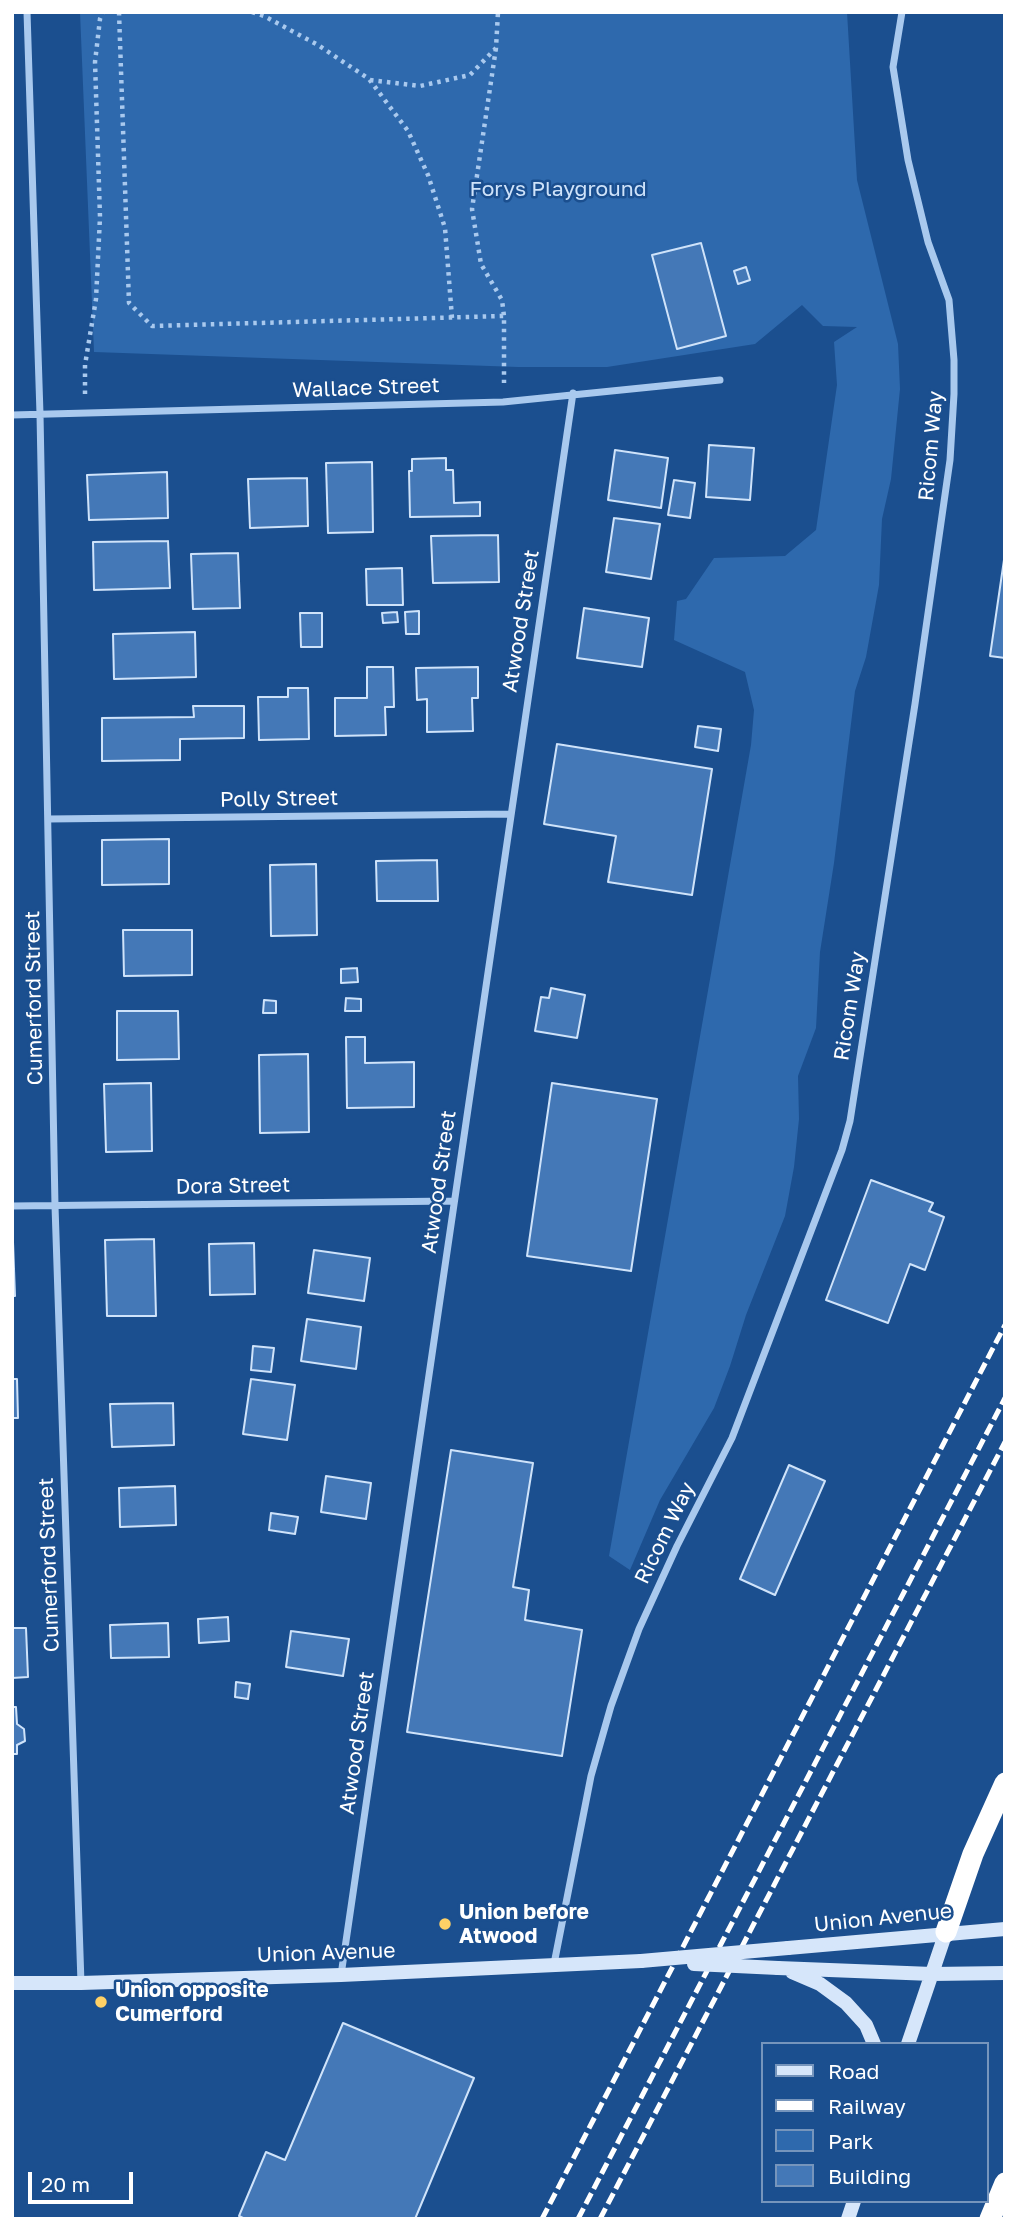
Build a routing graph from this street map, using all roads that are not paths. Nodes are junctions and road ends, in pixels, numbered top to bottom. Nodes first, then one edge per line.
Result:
1 (27, 12) edge
2 (902, 12) edge
3 (720, 380) dead end
4 (573, 393) junction
5 (40, 414) junction
6 (12, 415) edge
7 (510, 814) junction
8 (48, 819) junction
9 (454, 1201) junction
10 (12, 1206) edge
11 (55, 1206) junction
12 (1005, 1783) edge
13 (1004, 1929) edge
14 (946, 1932) junction
15 (640, 1961) junction
16 (554, 1964) junction
17 (778, 1968) junction
18 (932, 1973) junction
19 (1005, 1973) edge
20 (341, 1975) junction
21 (12, 1983) edge
22 (81, 1983) junction
23 (873, 2042) edge
24 (909, 2042) edge
25 (1005, 2183) edge
26 (990, 2219) edge

1 - 5 street, Cumerford Street
2 - 16 street, Ricom Way
3 - 4 street, Wallace Street
4 - 5 street, Wallace Street
4 - 7 street, Atwood Street
5 - 6 street, Wallace Street
5 - 8 street, Cumerford Street
7 - 8 street, Polly Street
7 - 9 street, Atwood Street
8 - 11 street, Cumerford Street
9 - 11 street, Dora Street
9 - 20 street, Atwood Street
10 - 11 street, Dora Street
11 - 22 street, Cumerford Street
12 - 14 highway
13 - 14 main road, Union Avenue
14 - 15 main road, Union Avenue, bridge
14 - 18 main road
15 - 16 main road, Union Avenue
15 - 17 main road, Union Avenue, bridge
16 - 20 main road, Union Avenue
17 - 18 main road, Union Avenue
17 - 23 main road
18 - 19 main road, Union Avenue
18 - 24 main road
20 - 22 main road, Union Avenue
21 - 22 main road, Union Avenue
25 - 26 highway

